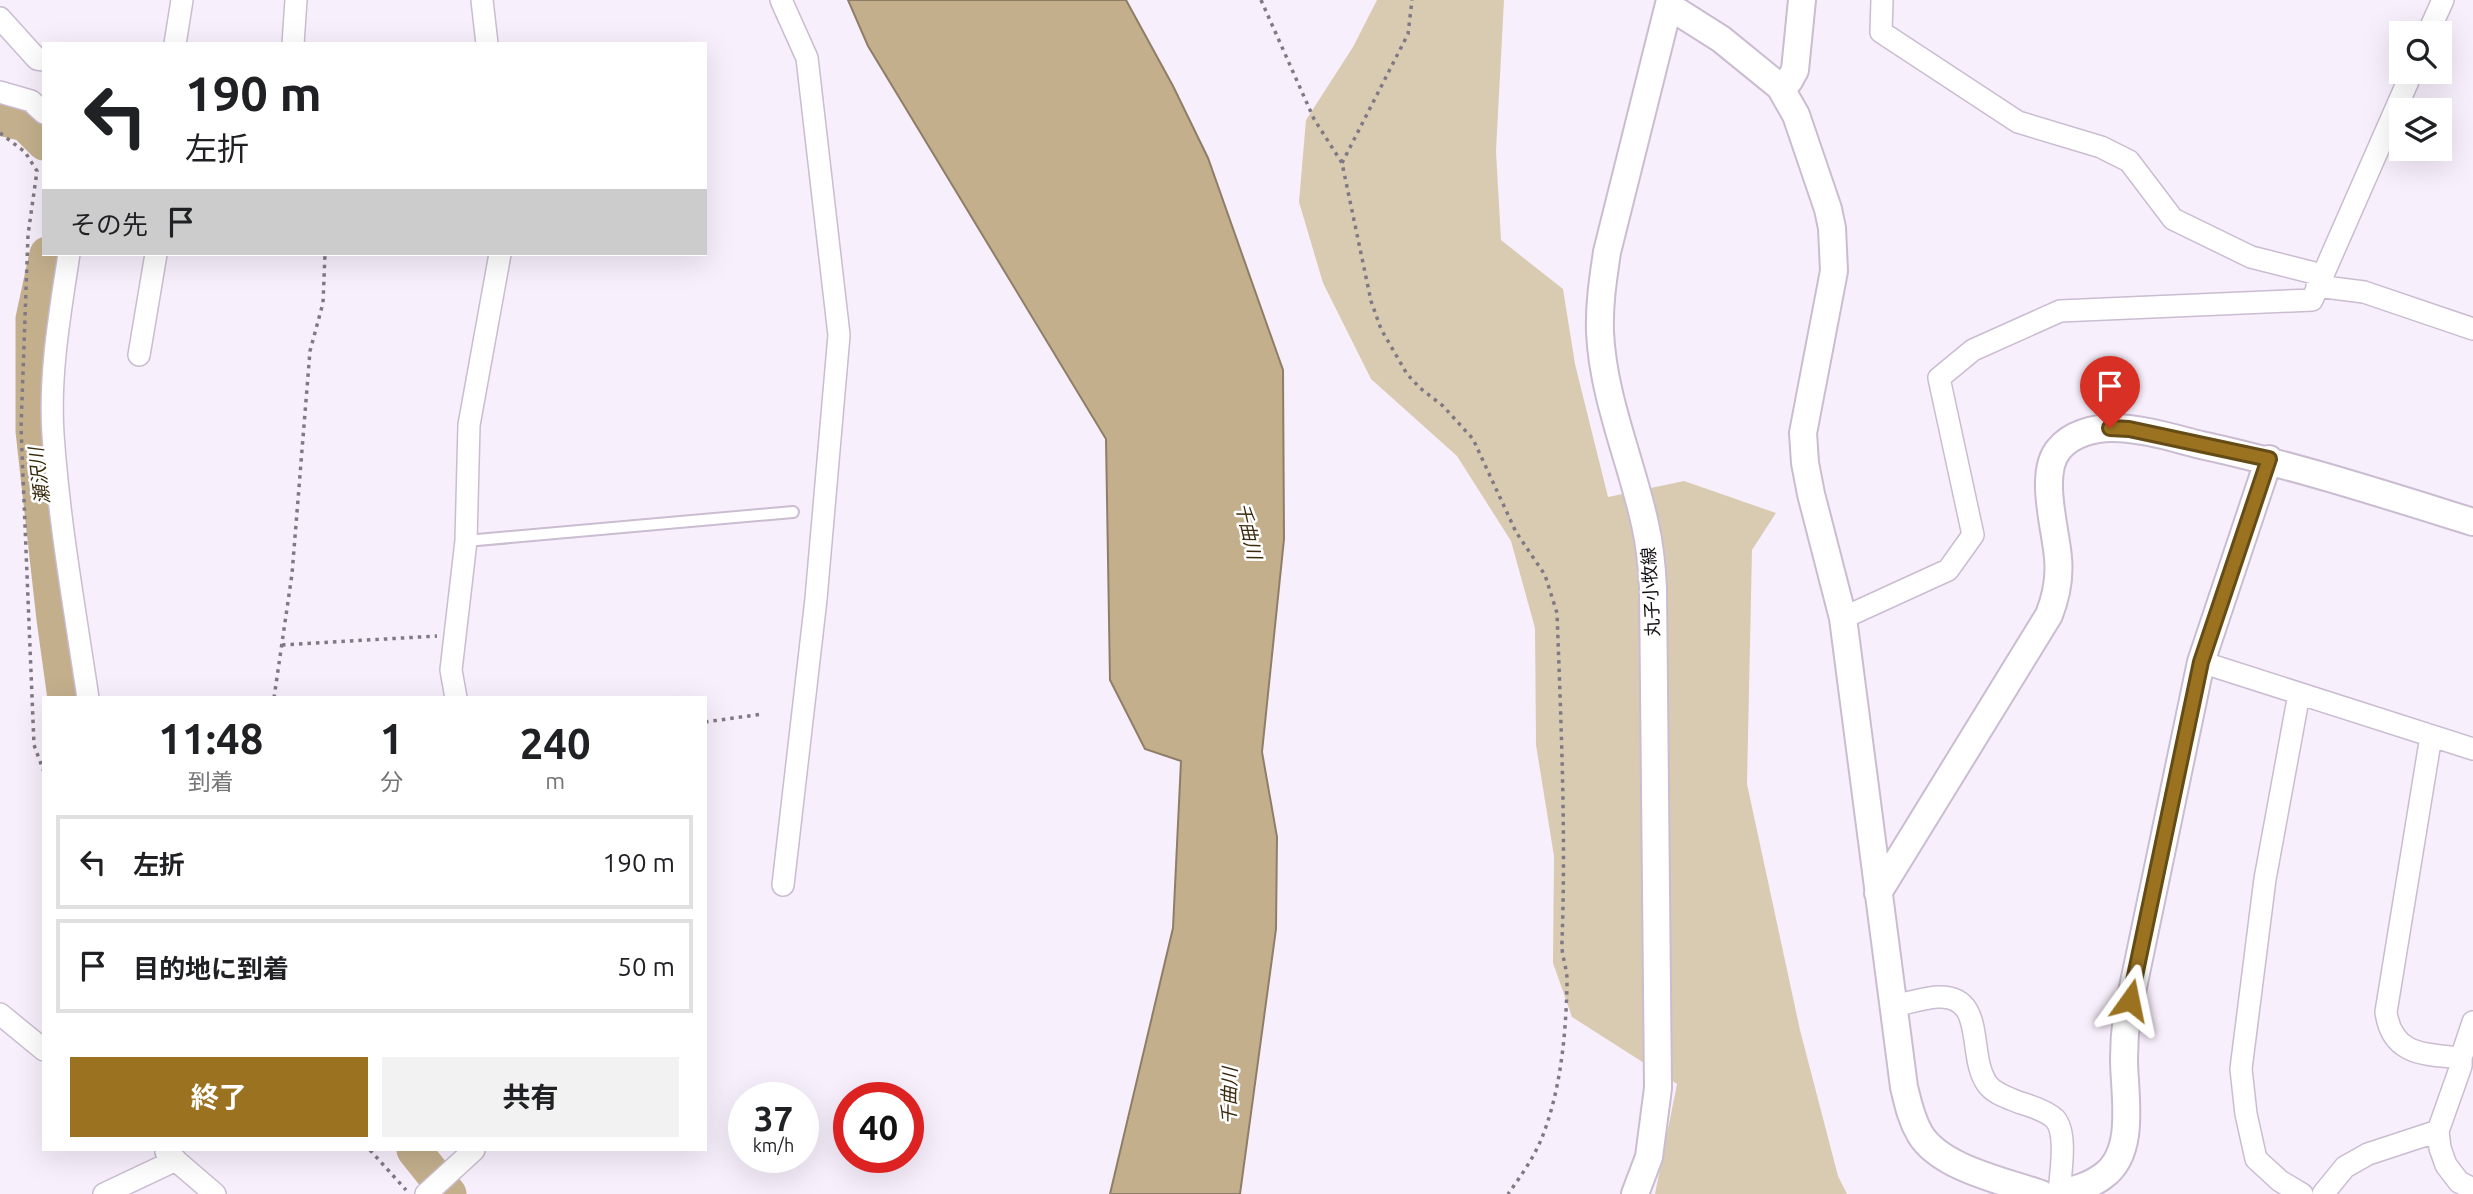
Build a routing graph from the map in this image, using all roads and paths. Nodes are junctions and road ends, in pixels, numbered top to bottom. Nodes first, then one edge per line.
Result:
1 (182, 0) edge
2 (296, 0) edge
3 (482, 0) edge
4 (781, 0) edge
5 (1261, 0) edge
6 (1412, 0) edge
7 (1802, 0) edge
8 (1882, 0) edge
9 (2443, 0) edge
10 (1670, 3) edge
11 (0, 18) edge
12 (2433, 21) edge
13 (175, 42) edge
14 (293, 42) edge
15 (487, 42) edge
16 (42, 60) edge
17 (2407, 84) edge
18 (1780, 87) junction
19 (0, 92) edge
20 (42, 111) edge
21 (0, 133) edge
22 (1342, 163) junction
23 (69, 256) edge
24 (156, 256) edge
25 (324, 256) edge
26 (500, 256) edge
27 (2319, 281) junction
28 (2473, 329) edge
29 (139, 355) dead end
30 (2269, 459) junction
31 (793, 512) dead end
32 (2473, 522) edge
33 (466, 541) junction
34 (1843, 618) junction
35 (455, 635) junction
36 (282, 645) junction
37 (2201, 662) junction
38 (2299, 694) junction
39 (89, 696) edge
40 (274, 696) edge
41 (456, 696) edge
42 (763, 714) dead end
43 (707, 722) edge
44 (2431, 736) junction
45 (2473, 749) edge
46 (42, 767) edge
47 (783, 885) dead end
48 (1878, 893) junction
49 (1894, 1006) junction
50 (0, 1014) edge
51 (2473, 1022) edge
52 (42, 1048) edge
53 (2461, 1058) junction
54 (2438, 1131) junction
55 (371, 1151) edge
56 (170, 1155) edge
57 (465, 1155) edge
58 (2101, 1186) edge
59 (2473, 1189) edge
60 (104, 1194) edge
61 (215, 1194) edge
62 (410, 1194) edge
63 (426, 1194) edge
64 (1508, 1194) edge
65 (1635, 1194) edge
66 (2041, 1194) edge
67 (2058, 1194) edge
68 (2302, 1194) edge
69 (2323, 1194) edge

1 - 13 street
2 - 14 street
3 - 15 street
4 - 47 street
5 - 22 path
6 - 22 path
7 - 18 street
8 - 27 street
9 - 12 street
10 - 18 street
10 - 65 street, 丸子小牧線
11 - 16 street
17 - 27 street
18 - 34 street
19 - 20 street
21 - 46 path
22 - 64 path
23 - 39 street
24 - 29 street
25 - 36 path
26 - 33 street
27 - 28 street
27 - 34 street
30 - 32 street
30 - 37 street
30 - 48 street
31 - 33 lane
33 - 35 street
34 - 48 street
35 - 36 path
35 - 41 street
36 - 40 path
37 - 38 street
37 - 58 street
38 - 44 street
38 - 68 street
42 - 43 path
44 - 45 street
44 - 53 street
48 - 49 street
49 - 66 street
49 - 67 street
50 - 52 street
51 - 53 street
53 - 54 street
54 - 59 street
54 - 69 street
55 - 62 path
56 - 60 street
56 - 61 street
57 - 63 street
58 - 67 street

